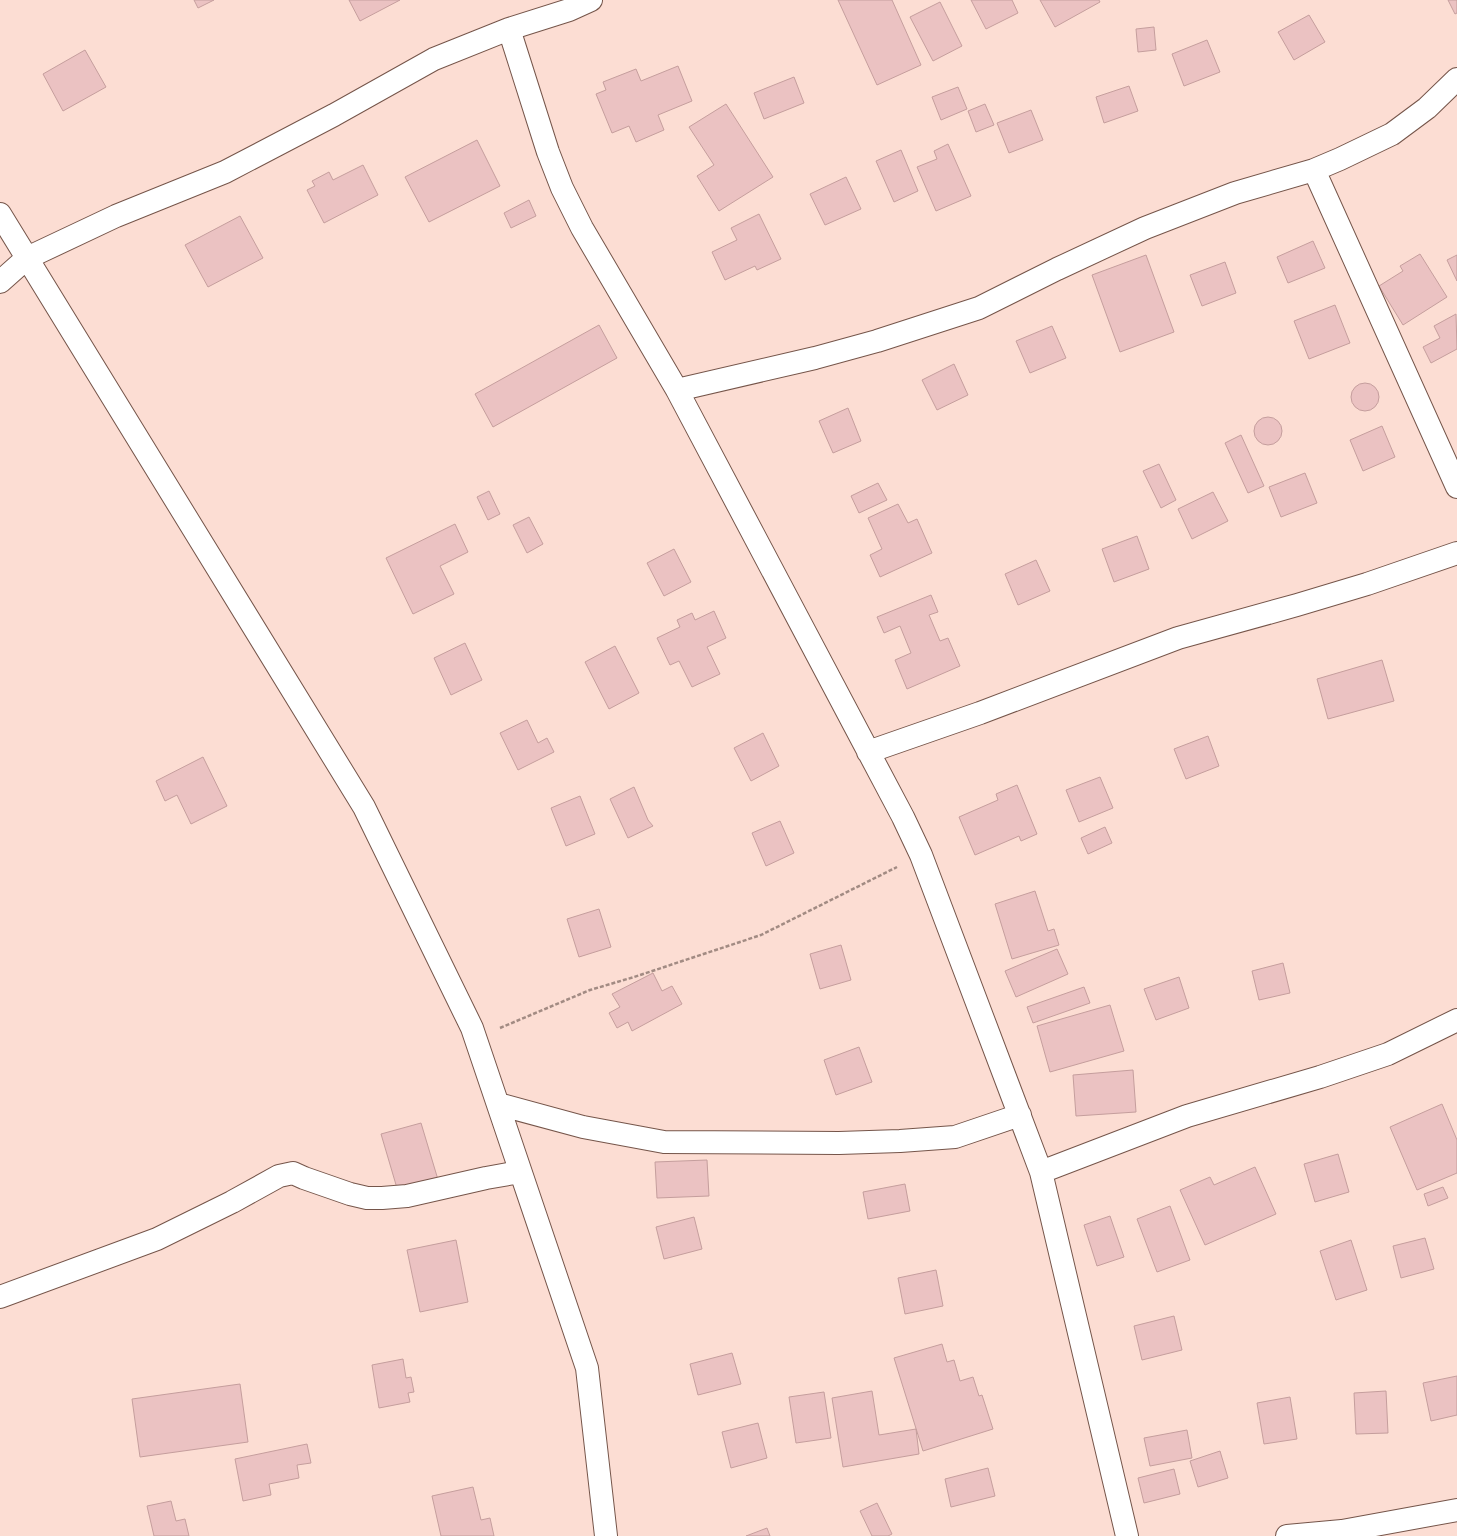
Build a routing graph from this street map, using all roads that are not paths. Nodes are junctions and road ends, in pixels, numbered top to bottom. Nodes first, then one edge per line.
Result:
1 (591, 0) edge
2 (509, 29) junction
3 (1457, 79) edge
4 (1314, 170) junction
5 (0, 214) edge
6 (27, 258) junction
7 (0, 282) edge
8 (677, 390) junction
9 (1457, 487) edge
10 (1457, 553) edge
11 (868, 752) junction
12 (1457, 1020) edge
13 (498, 1104) junction
14 (1020, 1115) junction
15 (520, 1172) junction
16 (1041, 1172) junction
17 (0, 1297) edge
18 (1457, 1510) edge
19 (606, 1536) edge
20 (1127, 1536) edge
21 (1287, 1536) edge

1 - 2 street
2 - 6 street
2 - 8 street
3 - 4 street
4 - 8 street
4 - 9 street
5 - 6 street
6 - 7 street
6 - 13 street
8 - 11 street
10 - 11 street
11 - 14 street
12 - 16 street
13 - 14 street
13 - 15 street
14 - 16 street
15 - 17 street
15 - 19 street
16 - 20 street
18 - 21 street

